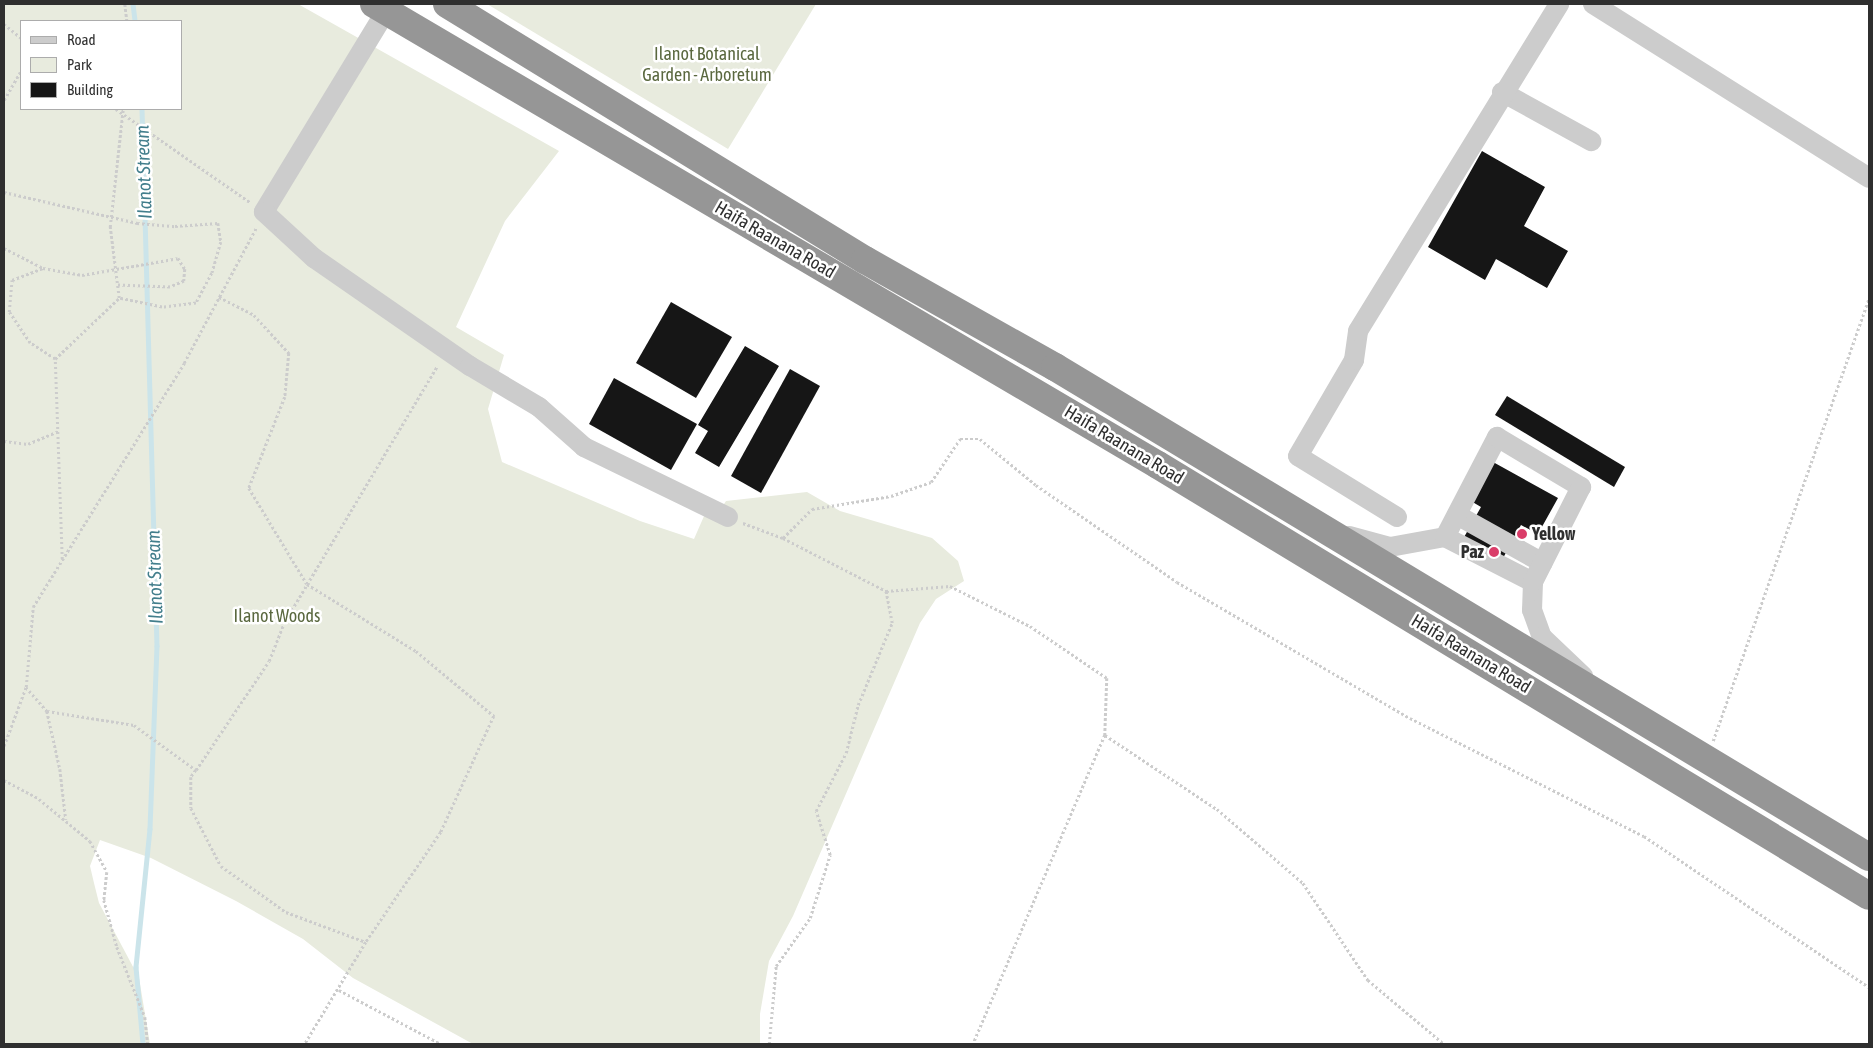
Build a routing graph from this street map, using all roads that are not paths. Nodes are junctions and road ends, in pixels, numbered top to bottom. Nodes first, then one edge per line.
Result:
1 (447, 4) edge
2 (1559, 4) edge
3 (1592, 4) edge
4 (380, 8) edge
5 (1502, 92) junction
6 (1592, 140) dead end
7 (1869, 178) edge
8 (1456, 515) junction
9 (728, 517) road end
10 (1397, 517) dead end
11 (1327, 531) junction
12 (1445, 537) junction
13 (1543, 563) junction
14 (1533, 582) junction
15 (1616, 706) junction
16 (1869, 857) edge
17 (1869, 896) edge

1 - 11 highway, Haifa Raanana Road
2 - 5 street
3 - 7 street
4 - 9 street
4 - 17 highway, Haifa Raanana Road
5 - 6 street
5 - 10 street
8 - 12 street
8 - 13 street
8 - 13 street
11 - 12 street
11 - 15 highway, Haifa Raanana Road
12 - 14 street
13 - 14 street
14 - 15 street
15 - 16 highway, Haifa Raanana Road

